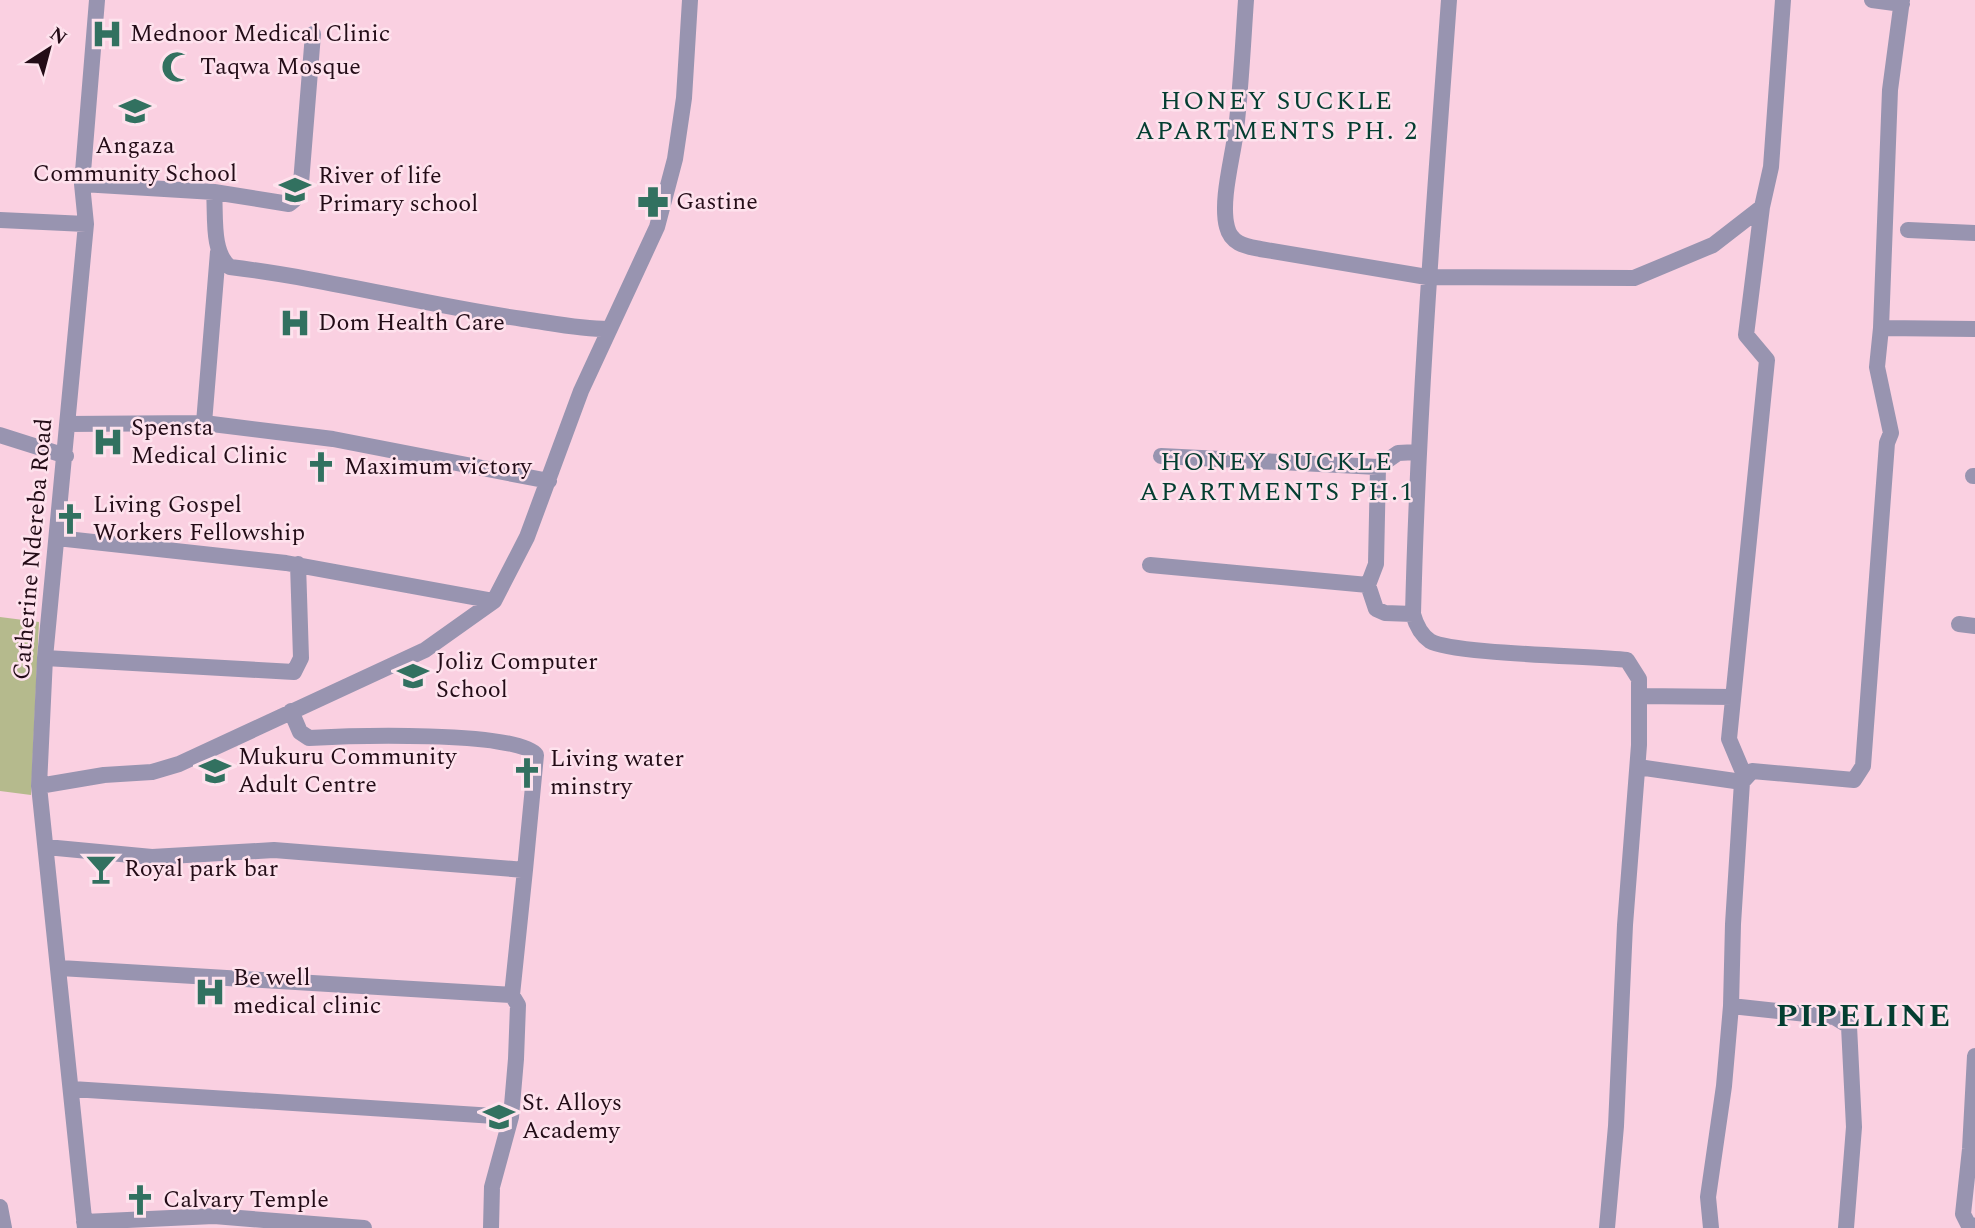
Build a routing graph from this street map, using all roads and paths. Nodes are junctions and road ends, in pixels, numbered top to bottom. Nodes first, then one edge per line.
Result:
1 (97, 0) edge
2 (690, 0) edge
3 (1246, 0) edge
4 (1449, 0) edge
5 (1783, 0) edge
6 (1872, 0) edge
7 (1902, 2) edge
8 (313, 34) dead end
9 (82, 184) junction
10 (214, 192) junction
11 (1762, 207) junction
12 (0, 220) edge
13 (86, 224) junction
14 (1908, 230) dead end
15 (1975, 233) edge
16 (218, 252) junction
17 (1427, 276) junction
18 (1881, 328) junction
19 (608, 329) junction
20 (1975, 329) edge
21 (67, 424) junction
22 (204, 424) junction
23 (0, 435) edge
24 (1417, 452) junction
25 (66, 456) junction
26 (1161, 456) dead end
27 (1378, 467) junction
28 (549, 481) junction
29 (57, 538) junction
30 (298, 565) junction
31 (1150, 565) dead end
32 (1368, 585) junction
33 (494, 601) junction
34 (1413, 614) junction
35 (45, 658) junction
36 (1639, 696) junction
37 (1733, 697) junction
38 (291, 711) junction
39 (1638, 767) junction
40 (1744, 780) junction
41 (39, 786) junction
42 (46, 847) junction
43 (525, 870) junction
44 (60, 968) junction
45 (512, 995) junction
46 (1731, 1006) junction
47 (1975, 1056) edge
48 (72, 1089) junction
49 (1973, 1098) edge
50 (511, 1117) junction
51 (0, 1207) edge
52 (85, 1225) edge
53 (1975, 1226) edge
54 (4, 1228) edge
55 (364, 1228) edge
56 (491, 1228) edge
57 (1607, 1228) edge
58 (1712, 1228) edge
59 (1846, 1228) edge

1 - 9 street, Catherine Ndereba Road
2 - 19 street
3 - 17 street
4 - 17 street
5 - 11 street
6 - 7 street
7 - 18 street
8 - 10 street
9 - 10 street
9 - 13 street, Catherine Ndereba Road
10 - 16 street
11 - 17 street
11 - 37 street
12 - 13 street
13 - 21 street, Catherine Ndereba Road
14 - 15 street
16 - 19 street
16 - 22 street
17 - 24 street
18 - 20 street
18 - 40 street
19 - 28 street
21 - 22 street
21 - 25 street, Catherine Ndereba Road
22 - 28 street
23 - 25 street
24 - 27 street
24 - 34 street
25 - 29 street, Catherine Ndereba Road
26 - 27 street
27 - 32 street
28 - 33 street
29 - 30 street
29 - 35 street, Catherine Ndereba Road
30 - 33 street
30 - 35 street
31 - 32 street
32 - 34 street
33 - 38 street
34 - 36 street
35 - 41 street, Catherine Ndereba Road
36 - 37 street
36 - 39 street
37 - 40 street
38 - 41 street
38 - 43 street
39 - 40 street
39 - 57 street
40 - 46 street
41 - 42 street, Catherine Ndereba Road
42 - 43 street
42 - 44 street, Catherine Ndereba Road
43 - 45 street
44 - 45 street
44 - 48 street, Catherine Ndereba Road
45 - 50 street
46 - 58 street
46 - 59 street
47 - 49 street
48 - 50 street
48 - 52 street, Catherine Ndereba Road
49 - 53 street
50 - 56 street
51 - 54 street
52 - 55 street

